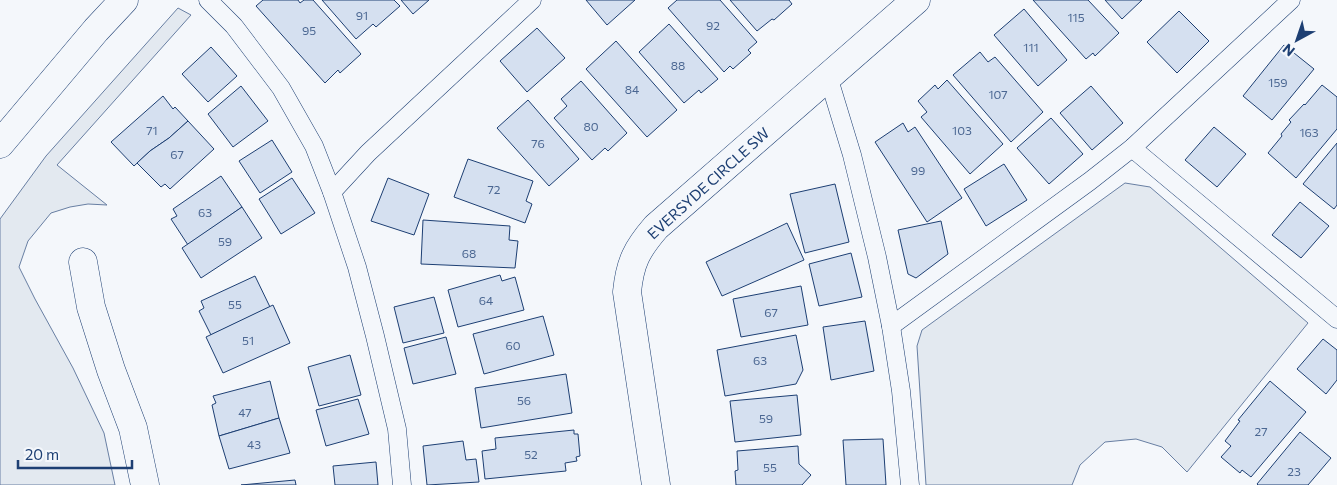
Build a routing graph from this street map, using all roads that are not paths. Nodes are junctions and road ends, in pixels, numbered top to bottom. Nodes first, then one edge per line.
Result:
1 (124, 0) edge
2 (208, 0) edge
3 (532, 0) edge
4 (916, 0) edge
5 (1292, 0) edge
6 (828, 76) junction
7 (0, 144) edge
8 (1132, 148) junction
9 (332, 192) junction
10 (83, 262) dead end
11 (1337, 319) edge
12 (891, 326) junction
13 (145, 485) edge
14 (402, 485) edge
15 (656, 485) edge
16 (910, 485) edge

1 - 7 street
2 - 9 lane
3 - 9 lane
4 - 6 street, EVERSYDE CIRCLE SW
5 - 8 lane
6 - 12 lane
6 - 15 street, EVERSYDE CIRCLE SW
8 - 11 lane
8 - 12 lane
9 - 14 lane
10 - 13 street
12 - 16 lane

